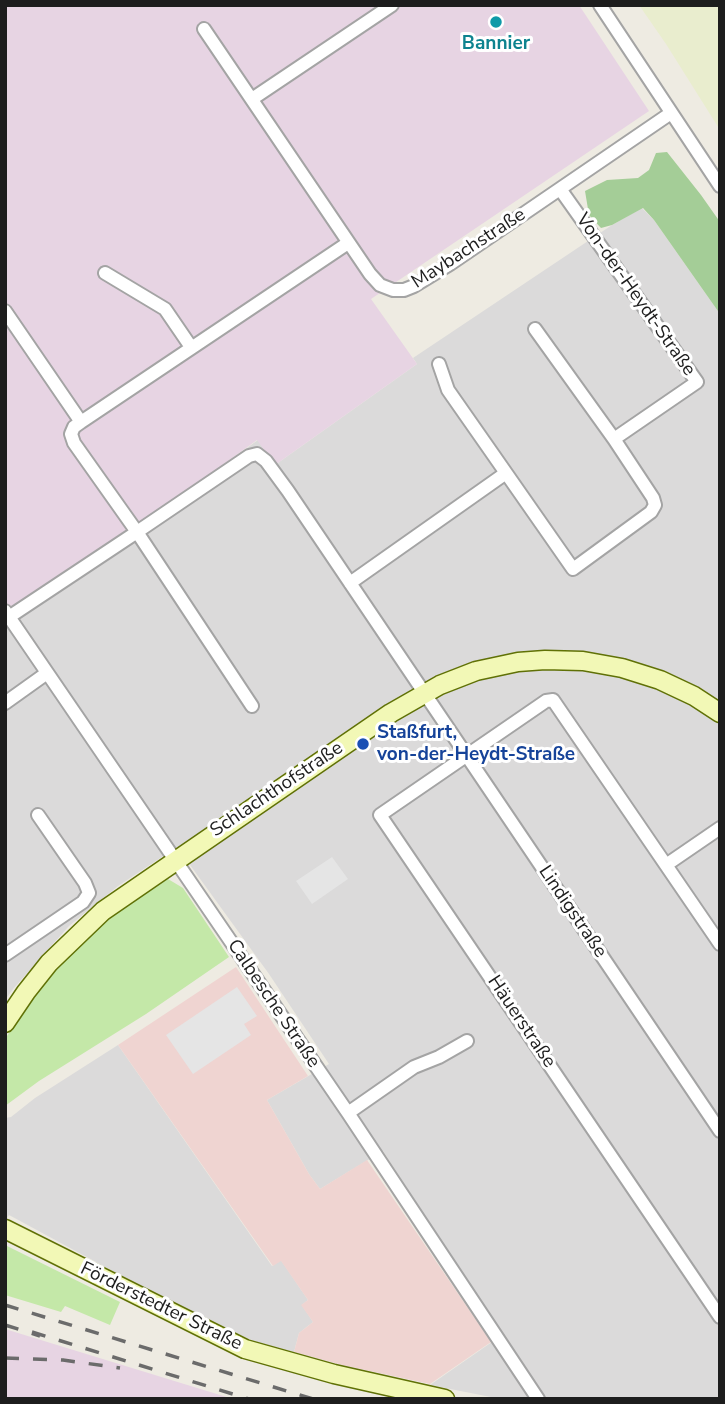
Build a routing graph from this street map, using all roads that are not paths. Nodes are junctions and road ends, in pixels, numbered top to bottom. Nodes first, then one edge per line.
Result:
1 (392, 5) edge
2 (600, 5) edge
3 (204, 29) dead end
4 (252, 99) junction
5 (671, 113) junction
6 (720, 186) edge
7 (560, 189) junction
8 (348, 243) junction
9 (105, 273) dead end
10 (5, 311) edge
11 (535, 329) dead end
12 (191, 347) junction
13 (439, 364) dead end
14 (81, 422) junction
15 (614, 439) junction
16 (506, 473) junction
17 (137, 532) junction
18 (350, 583) junction
19 (7, 614) edge
20 (47, 673) junction
21 (424, 693) junction
22 (5, 703) edge
23 (252, 706) dead end
24 (720, 713) edge
25 (466, 755) junction
26 (38, 815) dead end
27 (720, 828) edge
28 (174, 860) junction
29 (666, 865) junction
30 (720, 944) edge
31 (5, 955) edge
32 (5, 1023) edge
33 (467, 1041) dead end
34 (348, 1113) junction
35 (720, 1131) edge
36 (5, 1229) edge
37 (720, 1317) edge
38 (446, 1399) edge
39 (538, 1399) edge

1 - 4 street
2 - 5 street
3 - 4 street, Maybachstraße
4 - 8 street, Maybachstraße
5 - 6 street
5 - 7 street, Maybachstraße
7 - 8 street, Maybachstraße
7 - 15 street, Von-der-Heydt-Straße
8 - 12 street
9 - 12 street
10 - 14 street
11 - 15 street
12 - 14 street
13 - 16 street
14 - 17 street
15 - 16 street
16 - 18 street
17 - 18 street
17 - 19 street
17 - 23 street
18 - 21 street
19 - 20 street, Calbesche Straße
20 - 22 street
20 - 28 street, Calbesche Straße
21 - 24 street, Schlachthofstraße
21 - 25 street, Lindigstraße
21 - 28 street, Schlachthofstraße
25 - 29 street
25 - 35 street, Lindigstraße
25 - 37 street, Häuerstraße
26 - 31 street
27 - 29 street
28 - 32 street, Schlachthofstraße
28 - 34 street, Calbesche Straße
29 - 30 street
33 - 34 street
34 - 39 street, Calbesche Straße
36 - 38 street, Förderstedter Straße

